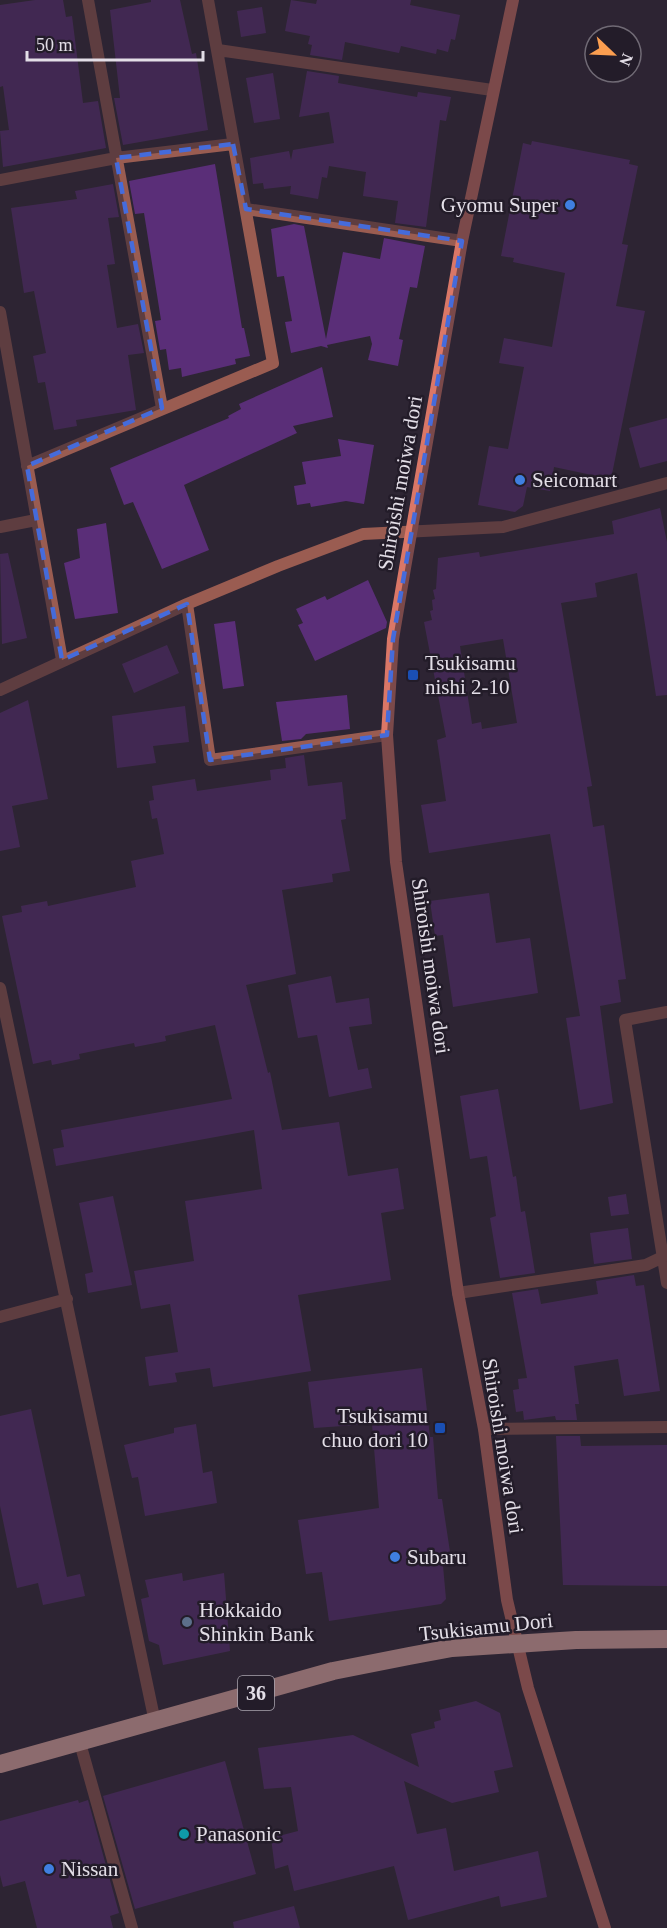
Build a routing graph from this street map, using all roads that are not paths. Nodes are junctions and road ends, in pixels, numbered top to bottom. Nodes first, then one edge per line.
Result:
1 (88, 0) edge
2 (208, 0) edge
3 (513, 0) edge
4 (218, 50) junction
5 (492, 90) junction
6 (233, 144) junction
7 (116, 158) junction
8 (0, 180) edge
9 (246, 209) junction
10 (462, 241) junction
11 (0, 312) edge
12 (162, 408) junction
13 (27, 466) junction
14 (667, 483) edge
15 (36, 520) junction
16 (0, 527) edge
17 (411, 532) junction
18 (187, 604) junction
19 (62, 660) junction
20 (0, 690) edge
21 (387, 735) junction
22 (0, 988) edge
23 (667, 1012) edge
24 (665, 1255) edge
25 (667, 1283) edge
26 (458, 1293) junction
27 (67, 1299) junction
28 (0, 1317) edge
29 (667, 1427) edge
30 (484, 1429) junction
31 (667, 1639) edge
32 (517, 1644) junction
33 (155, 1722) junction
34 (80, 1743) junction
35 (0, 1764) edge
36 (132, 1928) edge
37 (605, 1928) edge

1 - 7 street
2 - 4 street
3 - 5 main road, Shiroishi moiwa dori
4 - 5 street
4 - 6 street
5 - 10 main road, Shiroishi moiwa dori
6 - 7 street
6 - 9 street
7 - 8 street
7 - 12 street
9 - 10 street
9 - 12 street
10 - 17 main road, Shiroishi moiwa dori
11 - 13 street
12 - 13 street
13 - 15 street
14 - 17 street
15 - 16 street
15 - 19 street
17 - 18 street
17 - 21 main road, Shiroishi moiwa dori
18 - 19 street
18 - 21 street
19 - 20 street
21 - 26 main road, Shiroishi moiwa dori
22 - 27 street
23 - 24 street
24 - 25 street
24 - 26 street
26 - 30 main road, Shiroishi moiwa dori
27 - 28 street
27 - 33 street
29 - 30 street
30 - 32 main road, Shiroishi moiwa dori
31 - 32 highway, Tsukisamu Dori / 36
32 - 33 highway, Tsukisamu Dori / 36
32 - 37 main road, Shiroishi moiwa dori
33 - 34 highway, Tsukisamu Dori / 36
34 - 35 highway, Tsukisamu Dori / 36
34 - 36 street

